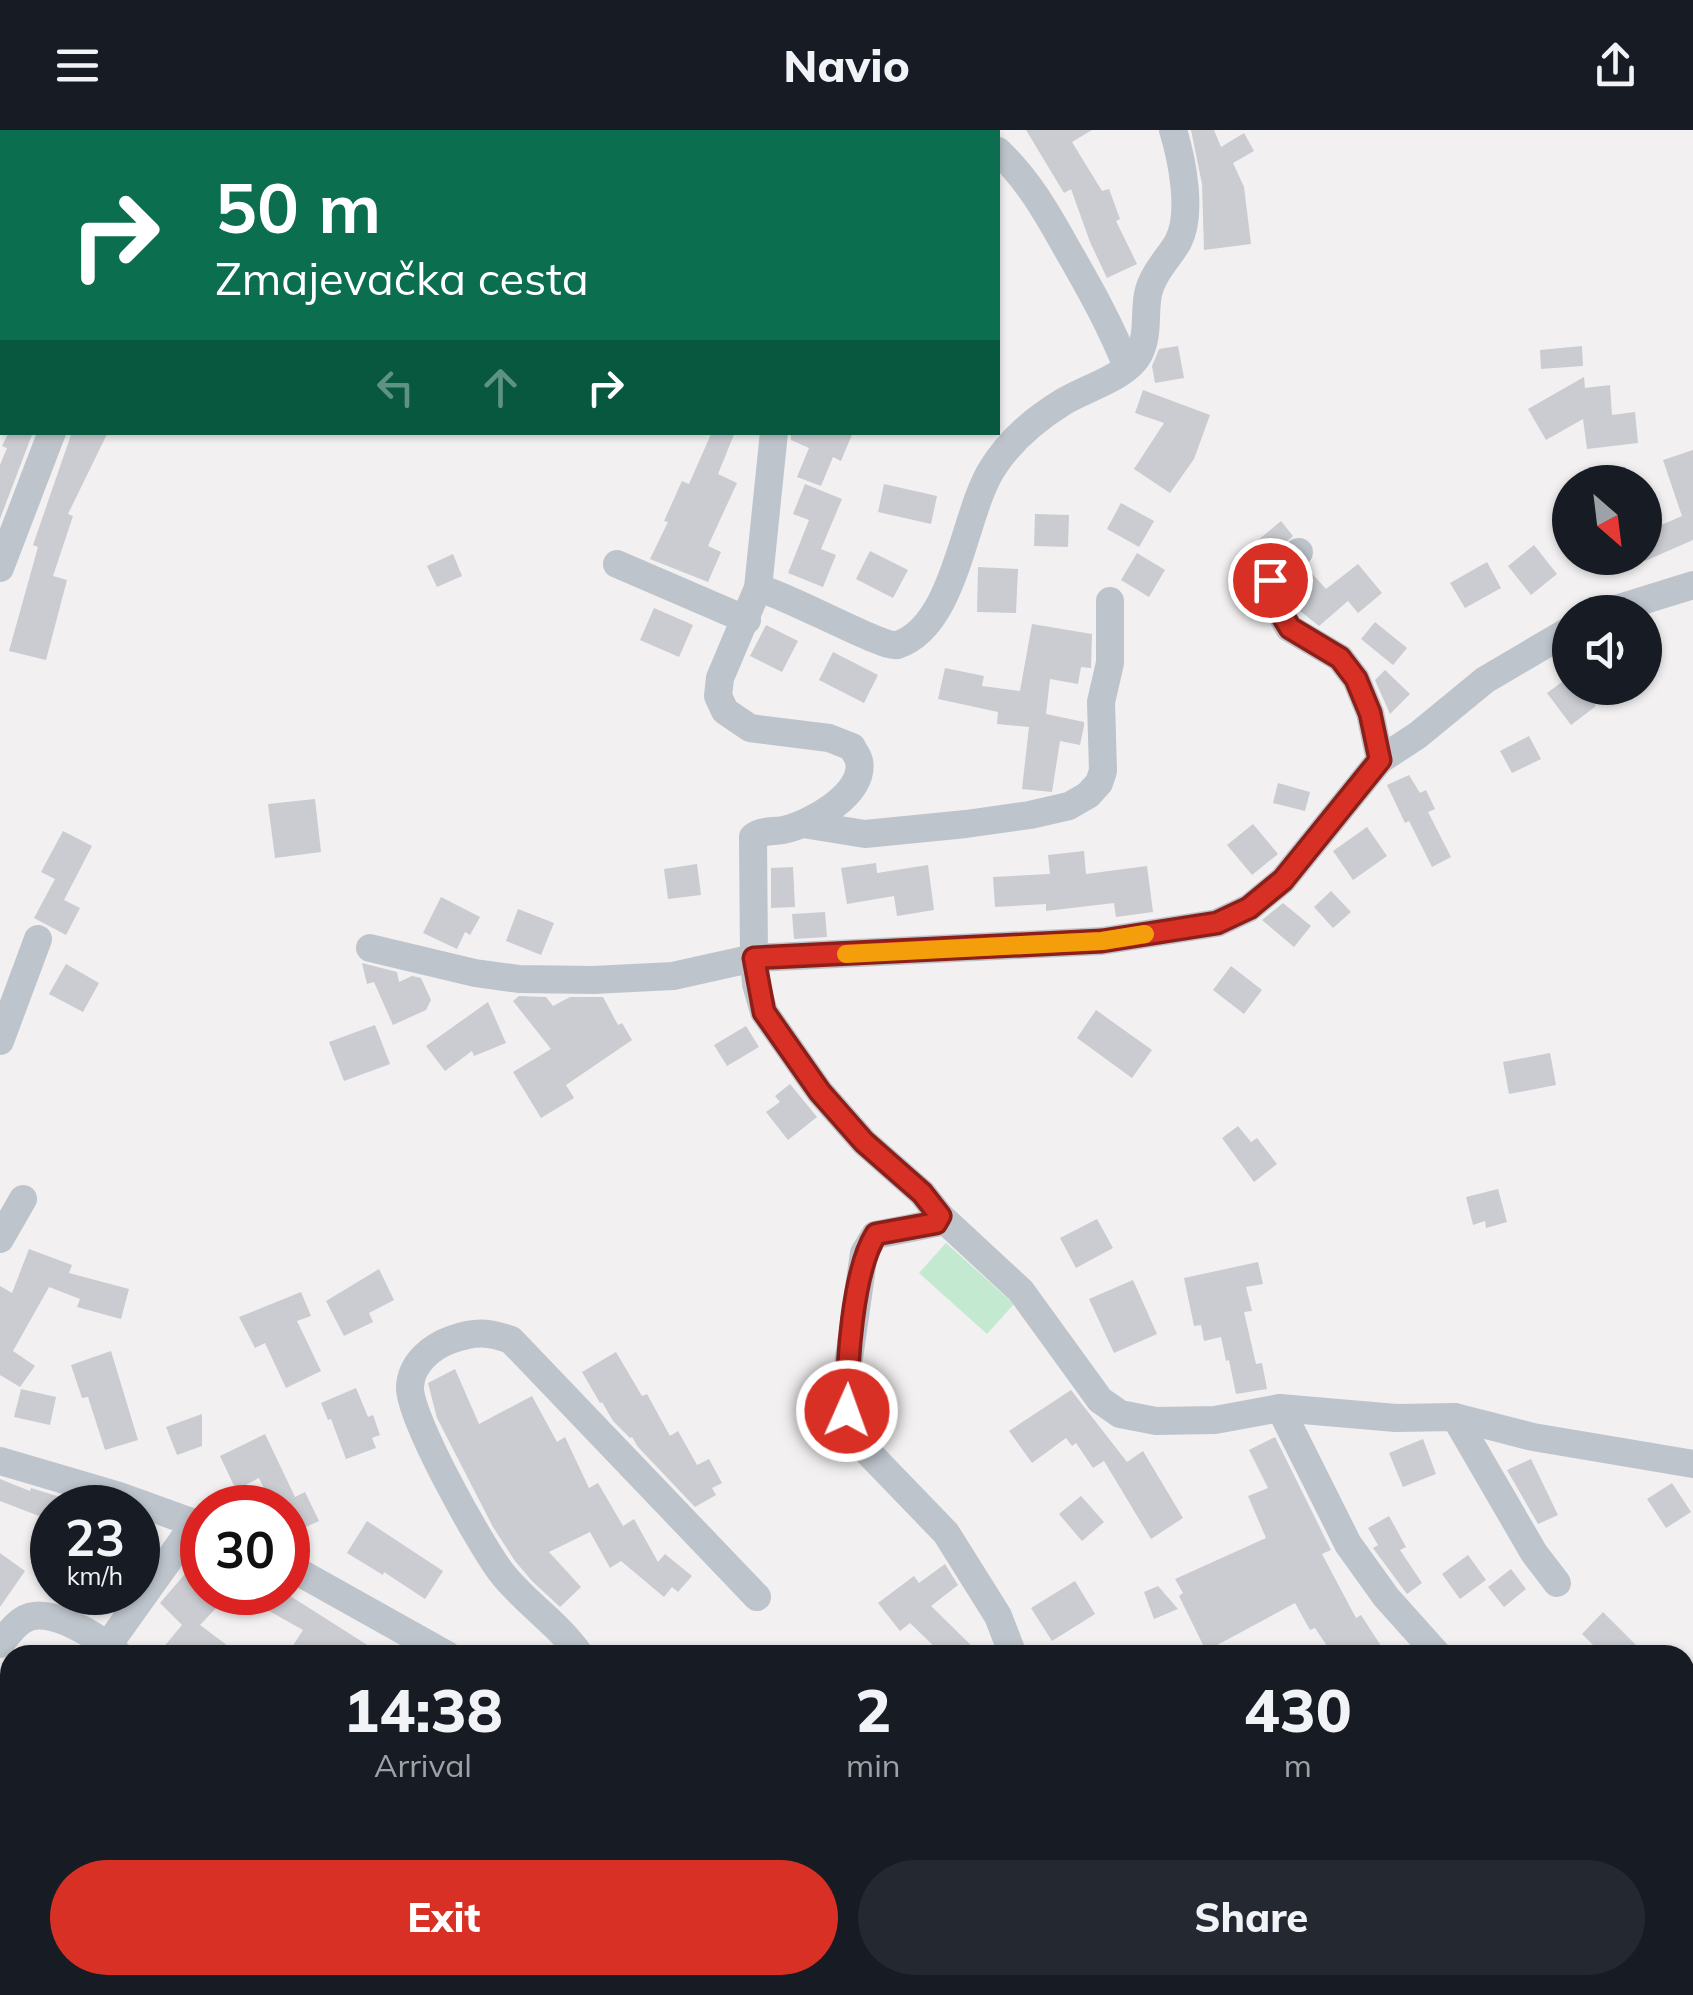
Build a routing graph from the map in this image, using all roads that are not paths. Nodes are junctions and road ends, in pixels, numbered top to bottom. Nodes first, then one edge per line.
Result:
1 (1172, 130) edge
2 (1000, 153) edge
3 (1127, 367) junction
4 (51, 435) edge
5 (774, 435) edge
6 (1300, 552) dead end
7 (618, 564) dead end
8 (0, 568) edge
9 (1693, 586) edge
10 (758, 588) junction
11 (1662, 595) edge
12 (1110, 601) dead end
13 (747, 620) junction
14 (1552, 641) edge
15 (1380, 760) junction
16 (803, 824) junction
17 (38, 938) dead end
18 (370, 948) dead end
19 (754, 958) junction
20 (0, 1041) edge
21 (23, 1198) dead end
22 (940, 1216) junction
23 (0, 1238) edge
24 (1280, 1408) junction
25 (1456, 1418) junction
26 (0, 1461) edge
27 (1693, 1464) edge
28 (180, 1517) edge
29 (180, 1552) edge
30 (310, 1578) edge
31 (1557, 1583) dead end
32 (756, 1598) dead end
33 (0, 1644) edge
34 (105, 1645) edge
35 (117, 1645) edge
36 (430, 1645) edge
37 (573, 1645) edge
38 (1009, 1645) edge
39 (1429, 1645) edge

1 - 3 street
2 - 3 street
3 - 10 street
4 - 8 street
5 - 10 street
6 - 15 street
7 - 13 street
9 - 11 street
10 - 13 street
12 - 16 street
13 - 16 street
14 - 15 street
15 - 19 street
16 - 19 street
17 - 20 street
18 - 19 street
19 - 22 street
21 - 23 street
22 - 24 street
22 - 38 street
24 - 25 street
24 - 39 street
25 - 27 street
25 - 31 street
26 - 28 street
29 - 35 street
30 - 36 street
32 - 37 street
33 - 34 street

